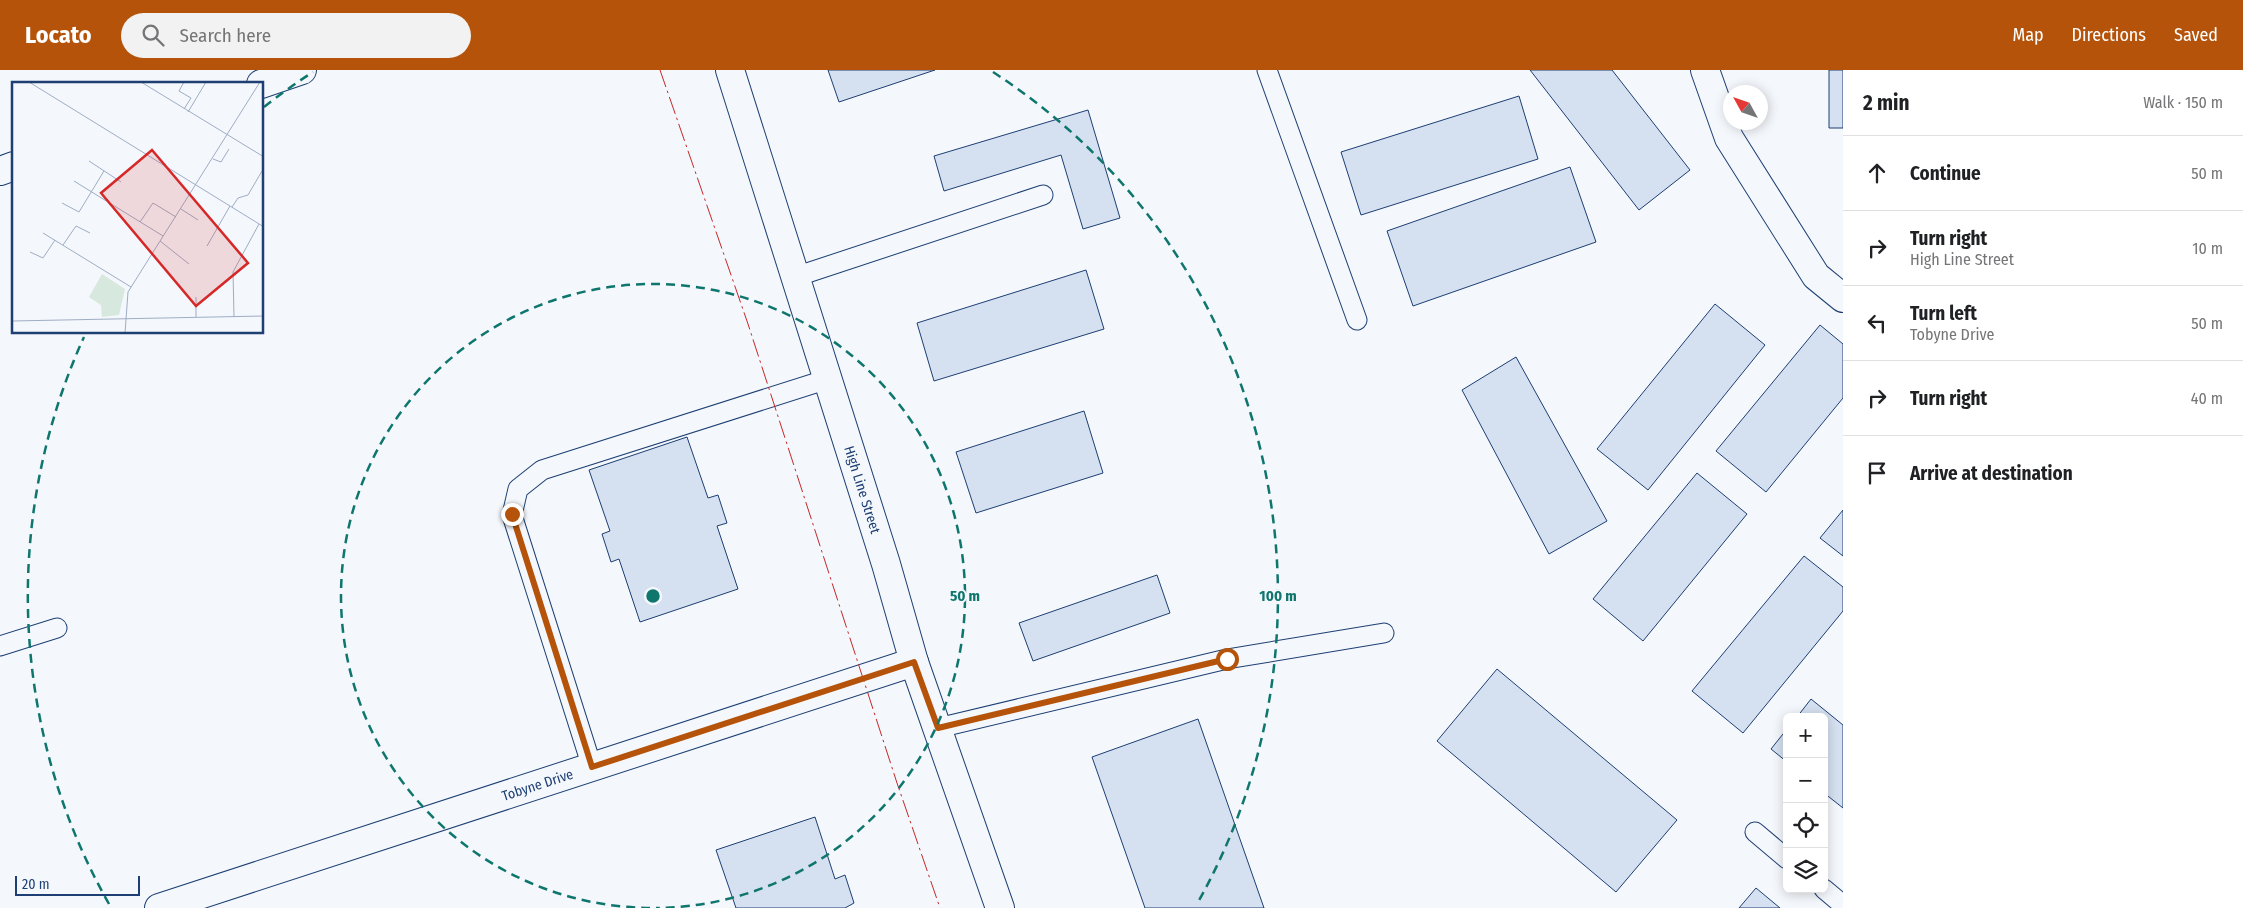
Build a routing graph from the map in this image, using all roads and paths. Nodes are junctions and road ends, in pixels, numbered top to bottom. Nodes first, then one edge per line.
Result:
1 (302, 70) edge
2 (730, 70) edge
3 (1267, 70) edge
4 (1705, 70) edge
5 (264, 83) edge
6 (12, 167) edge
7 (0, 171) edge
8 (1043, 195) dead end
9 (795, 277) junction
10 (1843, 298) edge
11 (1357, 320) dead end
12 (828, 379) junction
13 (57, 628) dead end
14 (1384, 634) dead end
15 (0, 646) edge
16 (914, 662) junction
17 (938, 728) junction
18 (592, 767) junction
19 (1754, 832) dead end
20 (1783, 856) edge
21 (1828, 892) edge
22 (1843, 905) edge
23 (159, 908) edge
24 (1000, 908) edge

1 - 5 street
2 - 9 street, High Line Street
3 - 11 lane
4 - 10 street
6 - 7 street
8 - 9 lane
9 - 12 street, High Line Street
12 - 16 street, High Line Street
12 - 18 lane
13 - 15 lane
14 - 17 lane
16 - 17 street, High Line Street
16 - 18 street, Tobyne Drive
17 - 24 street, High Line Street
18 - 23 street, Tobyne Drive
19 - 20 lane
21 - 22 lane

